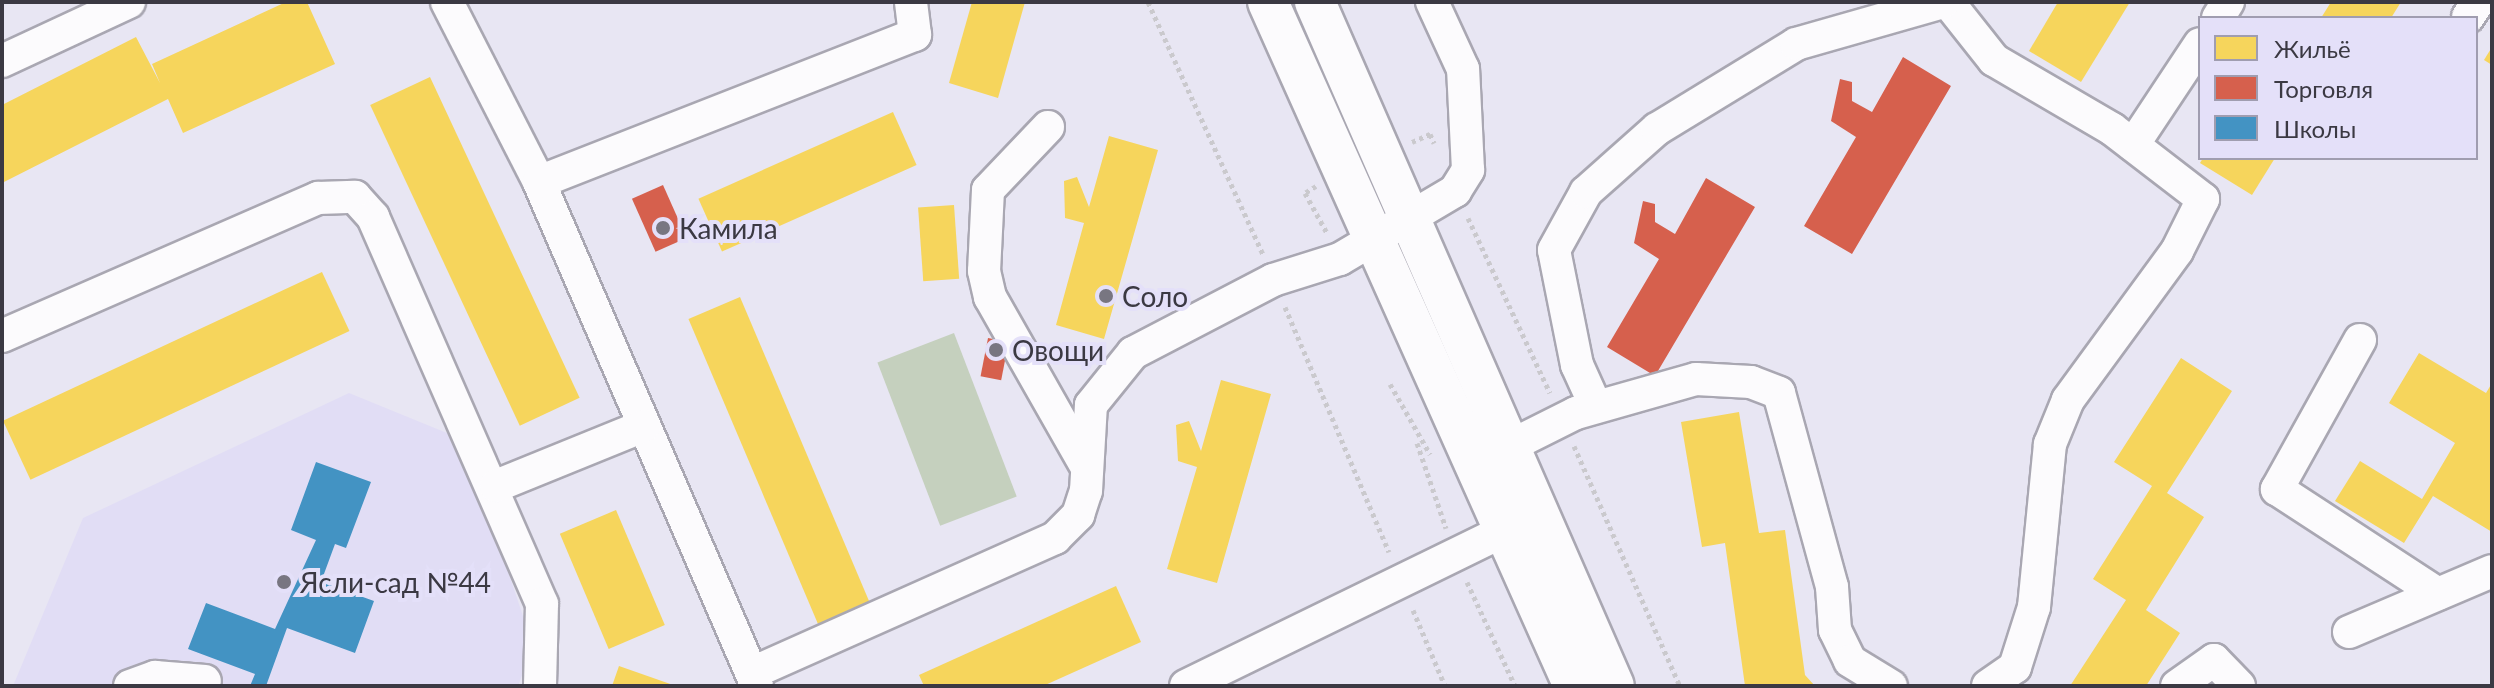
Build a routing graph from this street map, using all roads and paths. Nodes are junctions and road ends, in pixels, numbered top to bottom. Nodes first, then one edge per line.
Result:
1 (129, 2) edge
2 (447, 2) edge
3 (911, 2) edge
4 (1148, 2) edge
5 (1268, 2) edge
6 (1315, 2) edge
7 (1432, 2) edge
8 (1945, 2) edge
9 (2198, 47) edge
10 (2, 61) edge
11 (1048, 127) dead end
12 (2133, 145) junction
13 (539, 182) junction
14 (1410, 220) junction
15 (1375, 239) junction
16 (1273, 280) junction
17 (2, 336) edge
18 (2360, 340) dead end
19 (1596, 407) junction
20 (644, 426) junction
21 (1513, 445) junction
22 (1477, 463) junction
23 (1087, 469) junction
24 (496, 486) junction
25 (1541, 513) junction
26 (1505, 532) junction
27 (2492, 571) edge
28 (1403, 585) junction
29 (2438, 594) junction
30 (2349, 632) dead end
31 (755, 680) edge
32 (205, 681) dead end
33 (130, 686) edge
34 (540, 686) edge
35 (1186, 686) edge
36 (1445, 686) edge
37 (1574, 686) edge
38 (1614, 686) edge
39 (1891, 686) edge
40 (1988, 686) edge
41 (2177, 686) edge
42 (2239, 686) edge

1 - 10 lane
2 - 13 lane
3 - 13 lane
4 - 16 path
5 - 15 main road
6 - 14 main road
7 - 14 lane
8 - 12 lane
8 - 19 lane
9 - 12 lane
11 - 23 lane
12 - 40 lane
13 - 20 lane
14 - 15 lane
14 - 21 main road
15 - 16 lane
15 - 22 main road
16 - 23 lane
16 - 28 path
17 - 24 lane
18 - 29 lane
19 - 21 lane
19 - 39 lane
20 - 24 lane
20 - 31 lane
21 - 22 lane
21 - 25 main road
22 - 26 main road
23 - 31 lane
24 - 34 lane
25 - 26 lane
25 - 38 main road
26 - 28 lane
26 - 37 main road
27 - 29 lane
28 - 35 lane
28 - 36 path
29 - 30 lane
32 - 33 lane
41 - 42 lane

